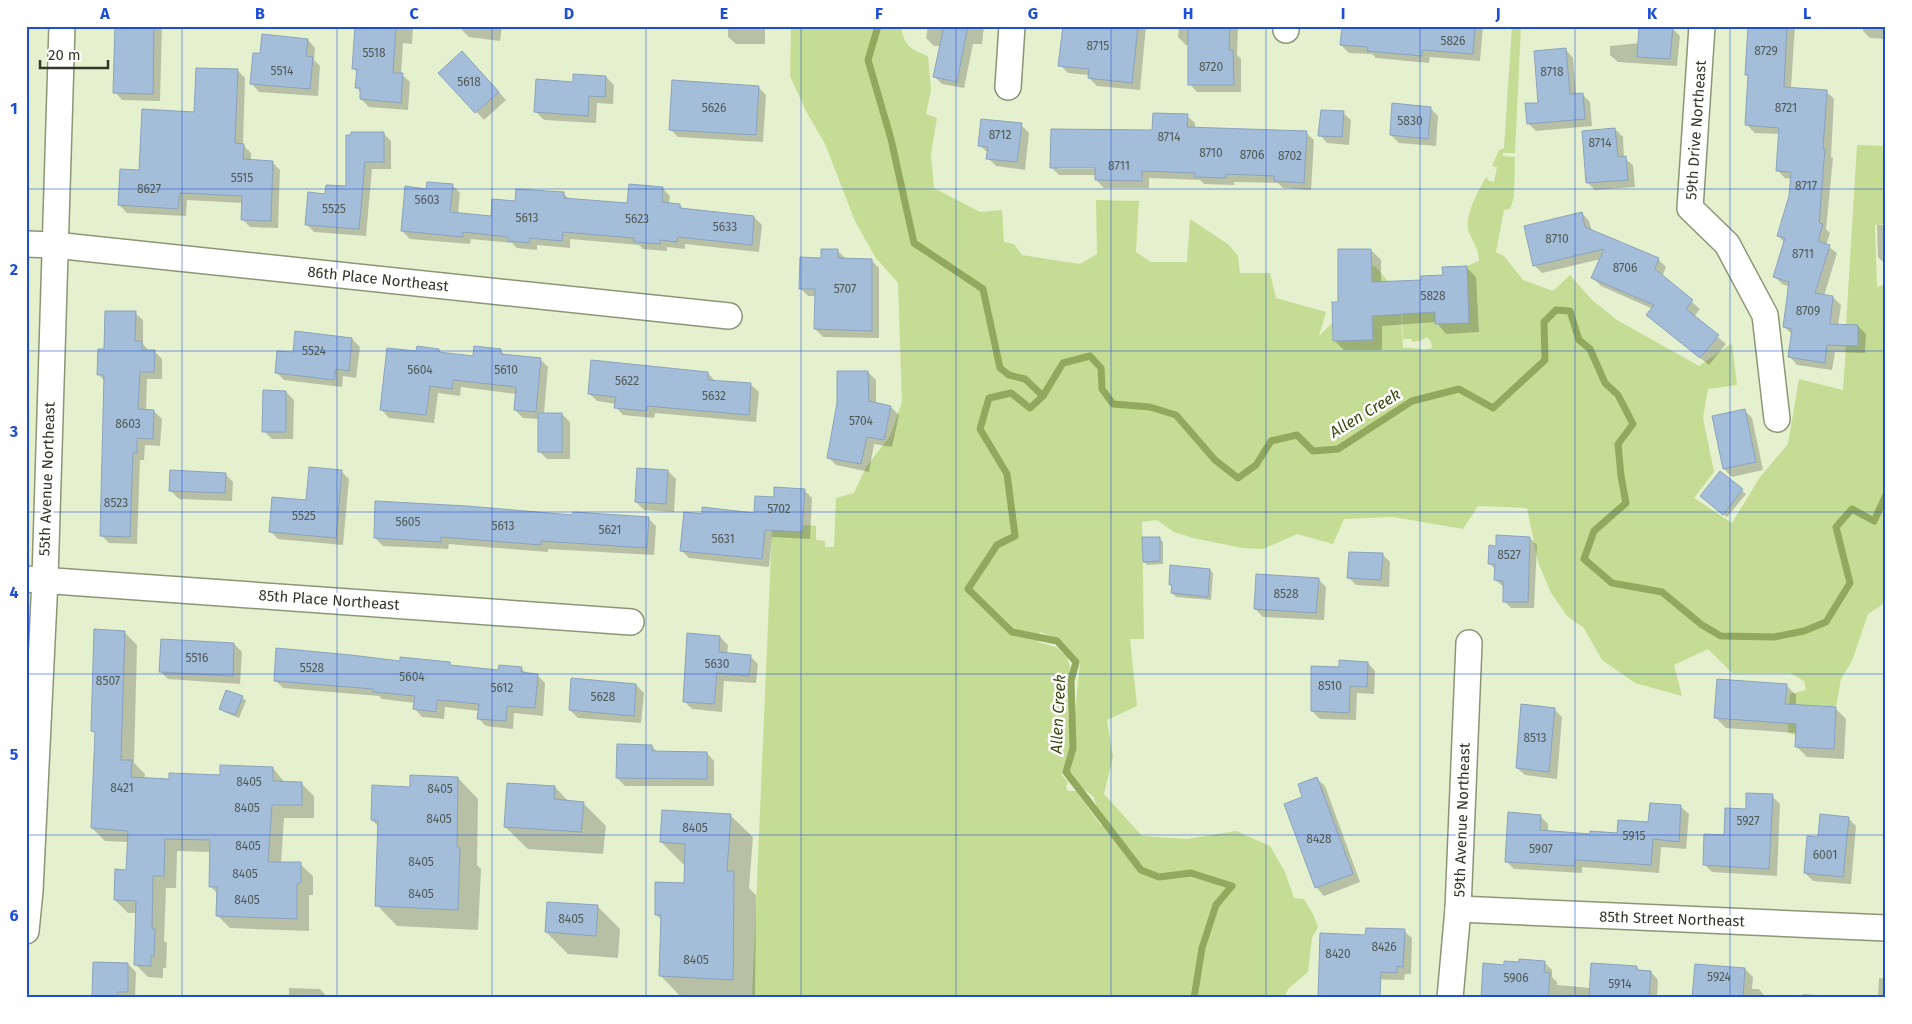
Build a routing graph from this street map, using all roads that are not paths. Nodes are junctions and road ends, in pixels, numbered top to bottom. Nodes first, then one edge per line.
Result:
1 (62, 26) edge
2 (1012, 26) edge
3 (1702, 26) edge
4 (1008, 87) dead end
5 (26, 244) edge
6 (54, 245) junction
7 (729, 316) dead end
8 (1777, 419) dead end
9 (35, 579) edge
10 (631, 622) dead end
11 (1469, 643) dead end
12 (28, 891) edge
13 (1458, 910) junction
14 (1886, 928) edge
15 (26, 931) edge
16 (1450, 998) edge

1 - 6 street, 55th Avenue Northeast
2 - 4 street
3 - 8 street, 59th Drive Northeast
5 - 6 street, 86th Place Northeast
6 - 7 street, 86th Place Northeast
6 - 9 street, 55th Avenue Northeast
9 - 10 street, 85th Place Northeast
9 - 12 street, 55th Avenue Northeast
11 - 13 street, 59th Avenue Northeast
12 - 15 street, 55th Avenue Northeast
13 - 14 street, 85th Street Northeast
13 - 16 street, 59th Avenue Northeast

